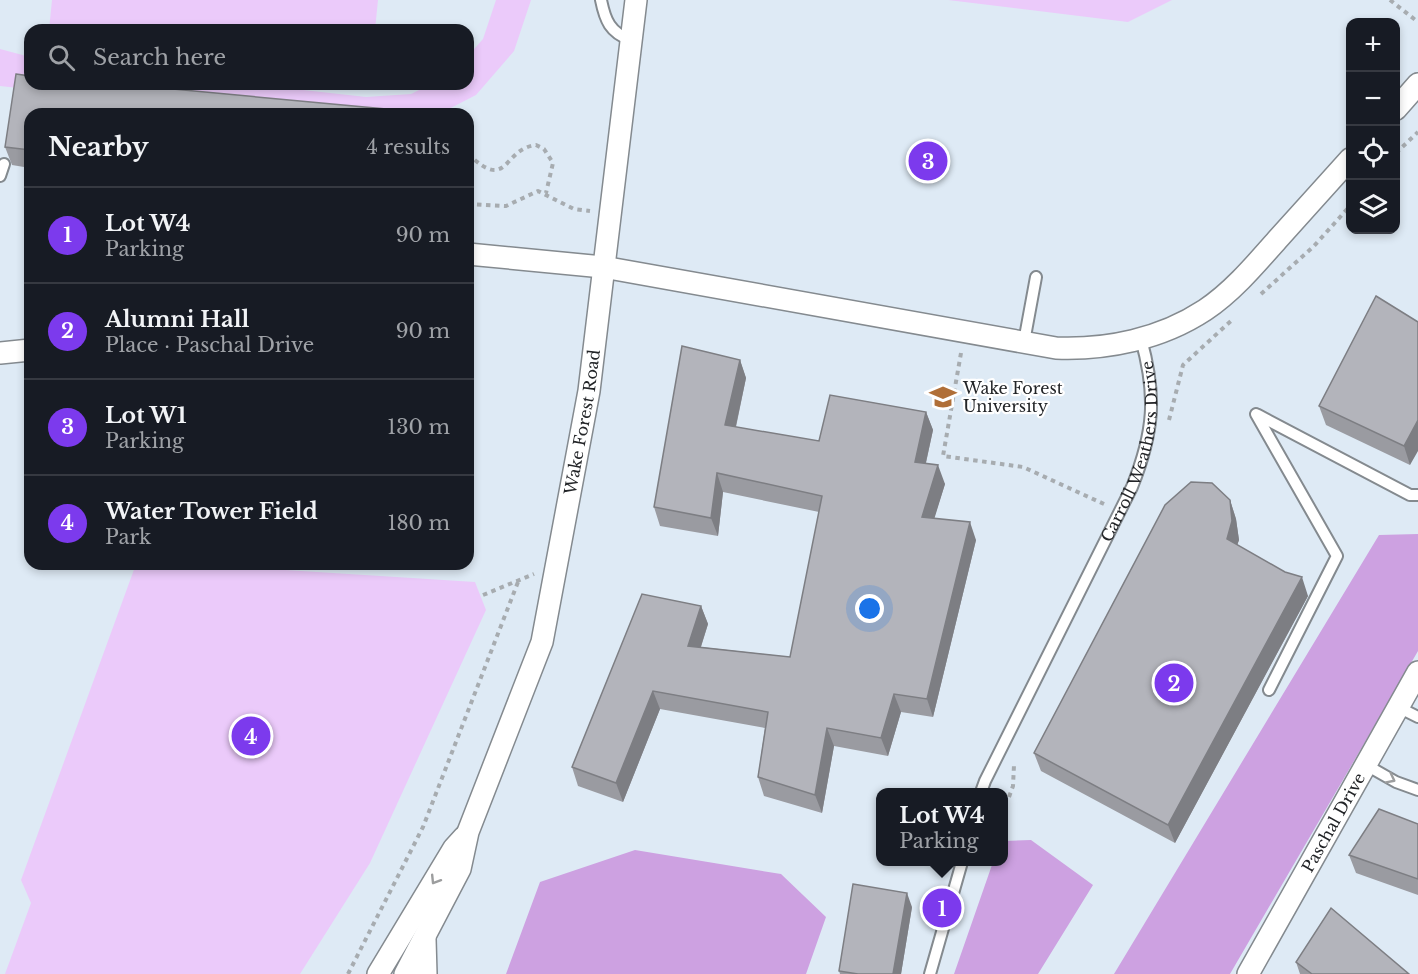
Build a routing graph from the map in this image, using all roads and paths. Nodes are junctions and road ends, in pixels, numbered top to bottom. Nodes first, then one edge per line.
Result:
1 (601, 0) edge
2 (636, 0) edge
3 (1390, 0) edge
4 (1418, 22) edge
5 (631, 40) junction
6 (1418, 84) edge
7 (1400, 104) edge
8 (1418, 132) edge
9 (1400, 148) edge
10 (474, 160) edge
11 (1346, 163) edge
12 (4, 164) edge
13 (0, 176) edge
14 (546, 193) junction
15 (474, 204) edge
16 (1346, 210) edge
17 (600, 211) dead end
18 (474, 255) edge
19 (603, 267) junction
20 (1036, 277) dead end
21 (1253, 301) dead end
22 (1236, 317) dead end
23 (1141, 339) junction
24 (1024, 342) junction
25 (961, 353) dead end
26 (1166, 428) dead end
27 (1418, 495) edge
28 (1112, 508) dead end
29 (518, 582) dead end
30 (1418, 672) edge
31 (1269, 690) dead end
32 (1398, 707) junction
33 (1418, 717) edge
34 (1018, 756) dead end
35 (1366, 765) junction
36 (982, 788) edge
37 (1418, 790) edge
38 (1009, 797) dead end
39 (468, 832) junction
40 (961, 866) edge
41 (425, 938) junction
42 (348, 974) edge
43 (378, 974) edge
44 (405, 974) edge
45 (426, 974) edge
46 (930, 974) edge
47 (1248, 974) edge

1 - 5 lane
2 - 5 street, Wake Forest Road
3 - 4 path
5 - 19 street, Wake Forest Road
6 - 7 street
8 - 9 path
10 - 14 path
11 - 23 street, Carroll Weathers Drive
12 - 13 lane
14 - 15 path
14 - 17 path
16 - 21 path
18 - 19 street
19 - 24 street
19 - 39 street, Wake Forest Road
20 - 24 lane
22 - 26 path
23 - 24 street
23 - 36 lane, Carroll Weathers Drive
25 - 28 path
27 - 31 lane
29 - 42 path
30 - 32 street, Paschal Drive
32 - 33 lane
32 - 35 street, Paschal Drive
34 - 38 path
35 -> 37 lane
35 - 47 street, Paschal Drive
39 - 41 street, Wake Forest Road
39 -> 43 street, Wake Forest Road
40 - 46 lane
41 - 44 street, Wake Forest Road
41 - 45 street, Wake Forest Road

